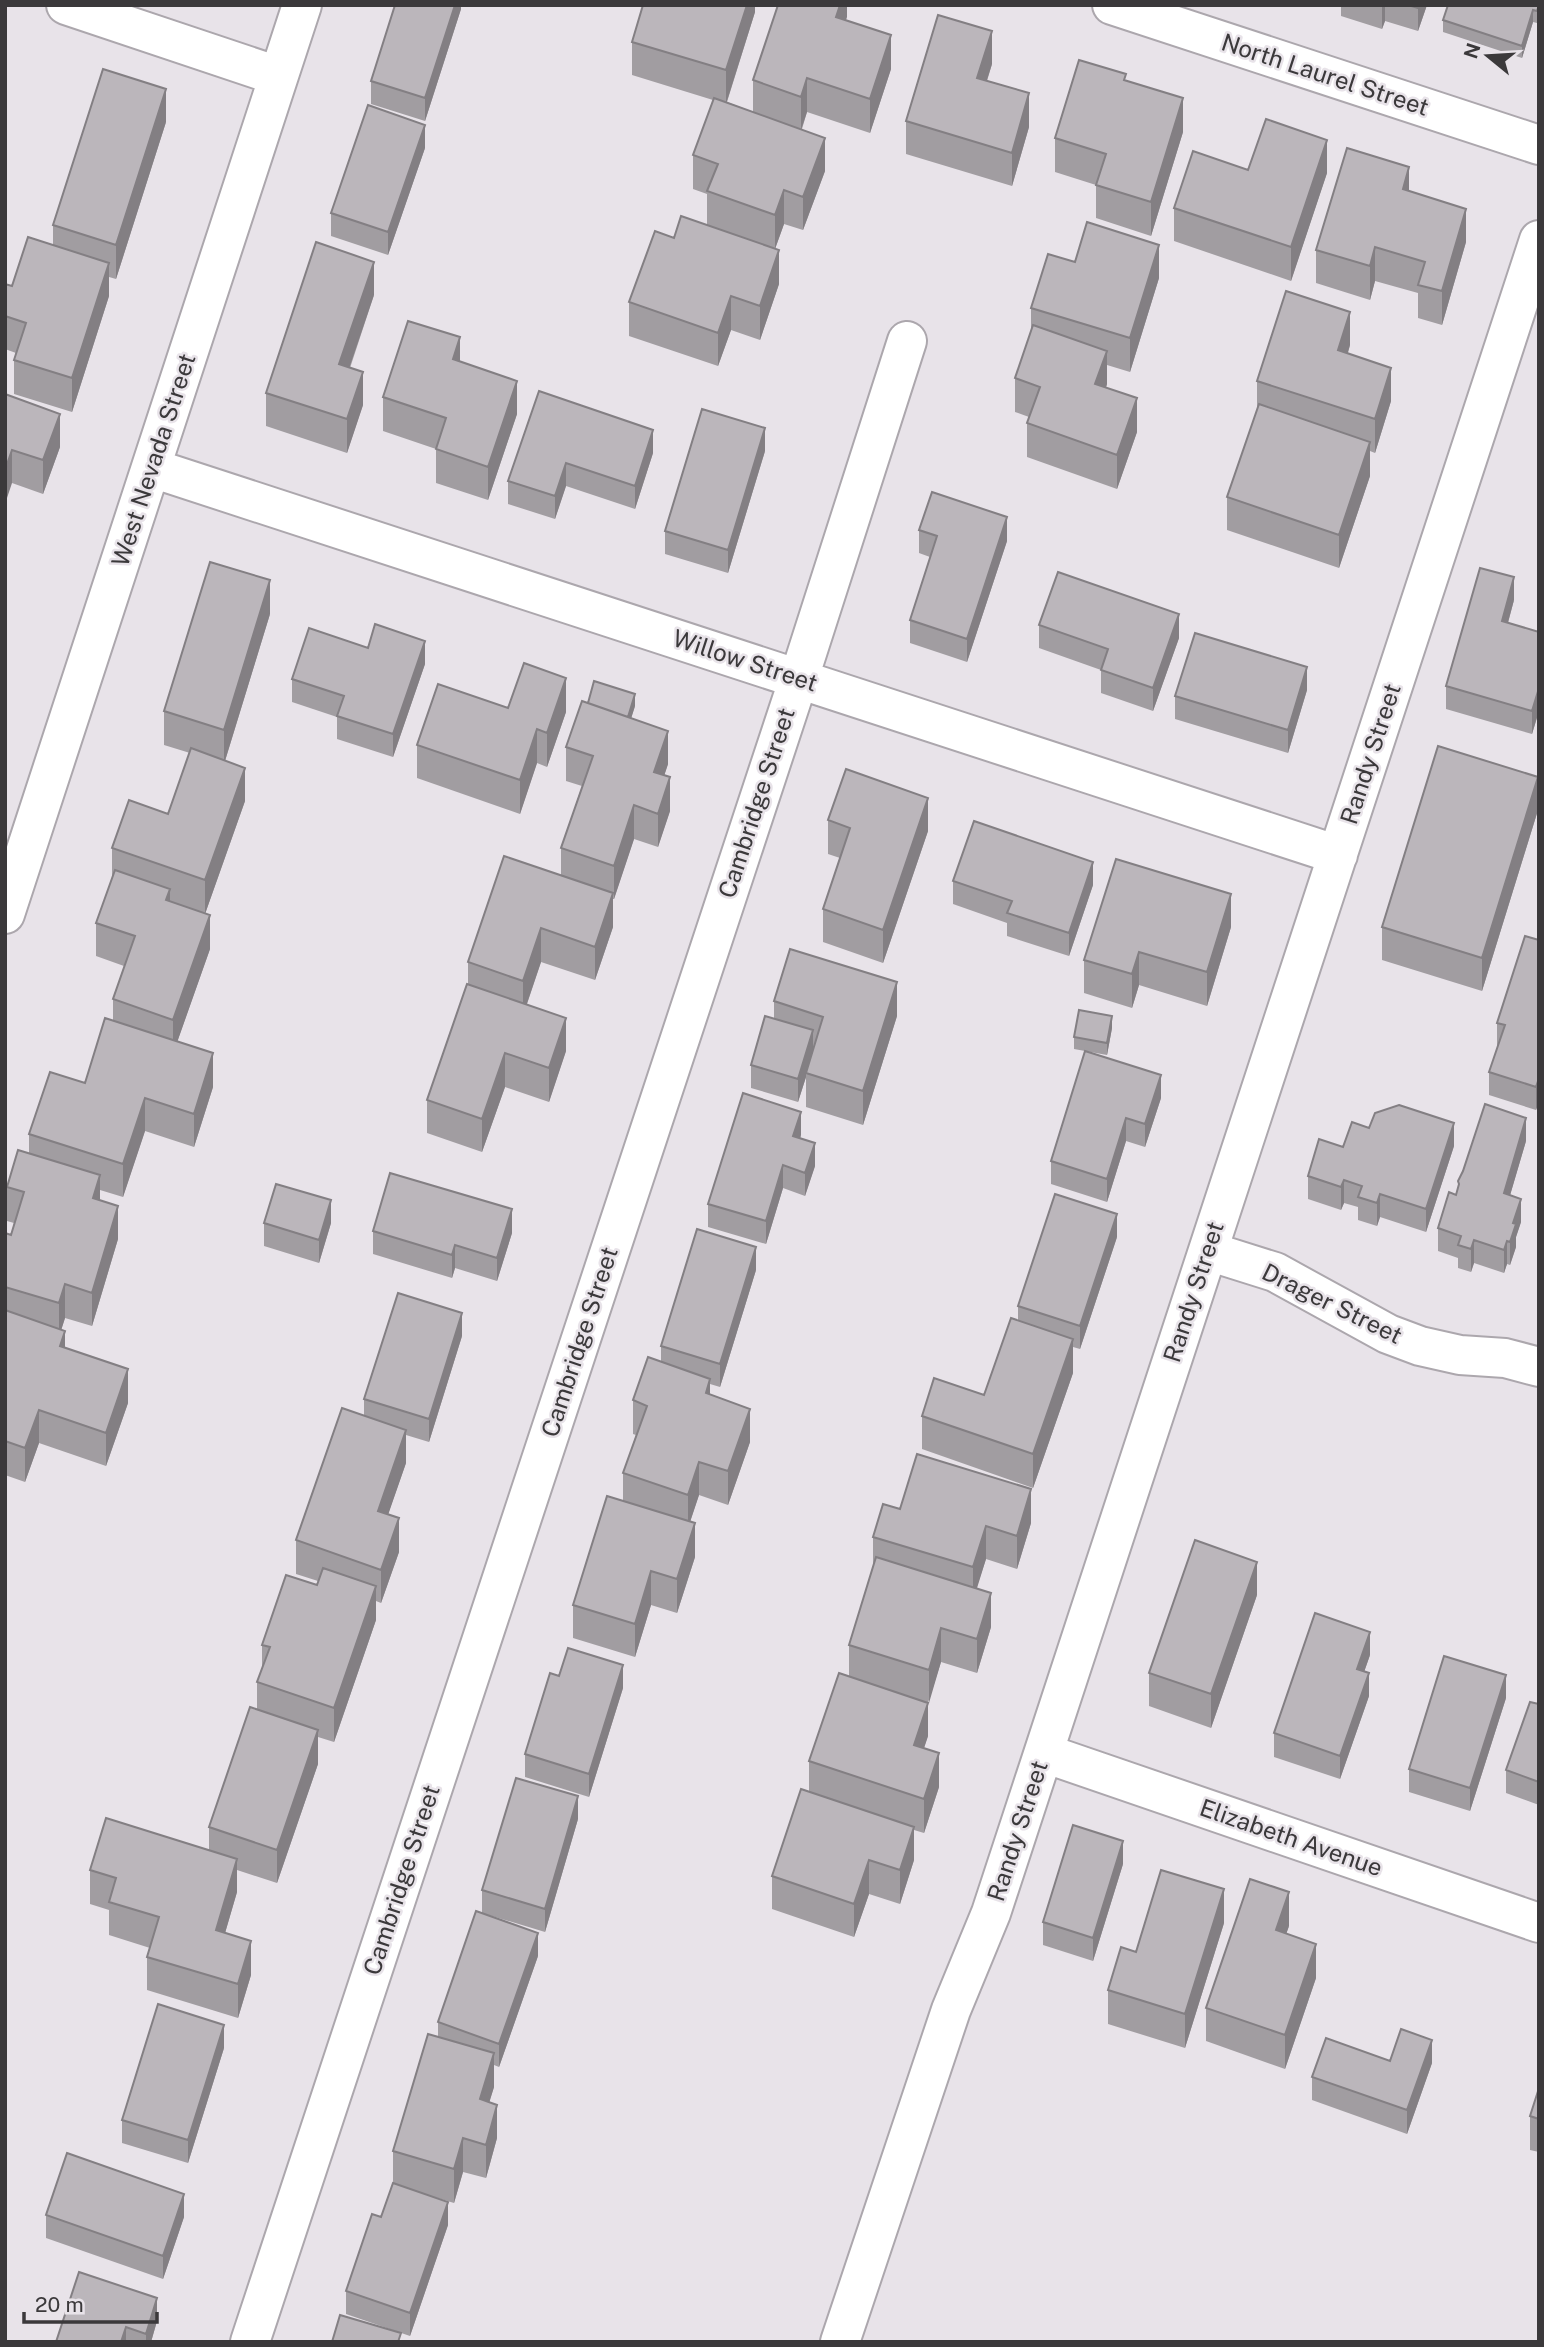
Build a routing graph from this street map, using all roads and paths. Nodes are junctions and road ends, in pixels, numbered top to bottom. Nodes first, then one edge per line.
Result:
1 (66, 5) edge
2 (302, 5) edge
3 (1112, 5) edge
4 (278, 76) junction
5 (1539, 145) edge
6 (1539, 240) edge
7 (907, 341) dead end
8 (152, 468) junction
9 (799, 678) junction
10 (1338, 855) junction
11 (5, 914) edge
12 (1208, 1251) junction
13 (1539, 1367) edge
14 (1044, 1753) junction
15 (1539, 1923) edge
16 (250, 2342) edge
17 (841, 2342) edge

1 - 4 street
2 - 4 street, West Nevada Street
3 - 5 street, North Laurel Street
4 - 8 street, West Nevada Street
6 - 10 street, Randy Street
7 - 9 street, Cambridge Street
8 - 9 street, Willow Street
8 - 11 street, West Nevada Street
9 - 10 street, Willow Street
9 - 16 street, Cambridge Street
10 - 12 street, Randy Street
12 - 13 street, Drager Street
12 - 14 street, Randy Street
14 - 15 street, Elizabeth Avenue
14 - 17 street, Randy Street

